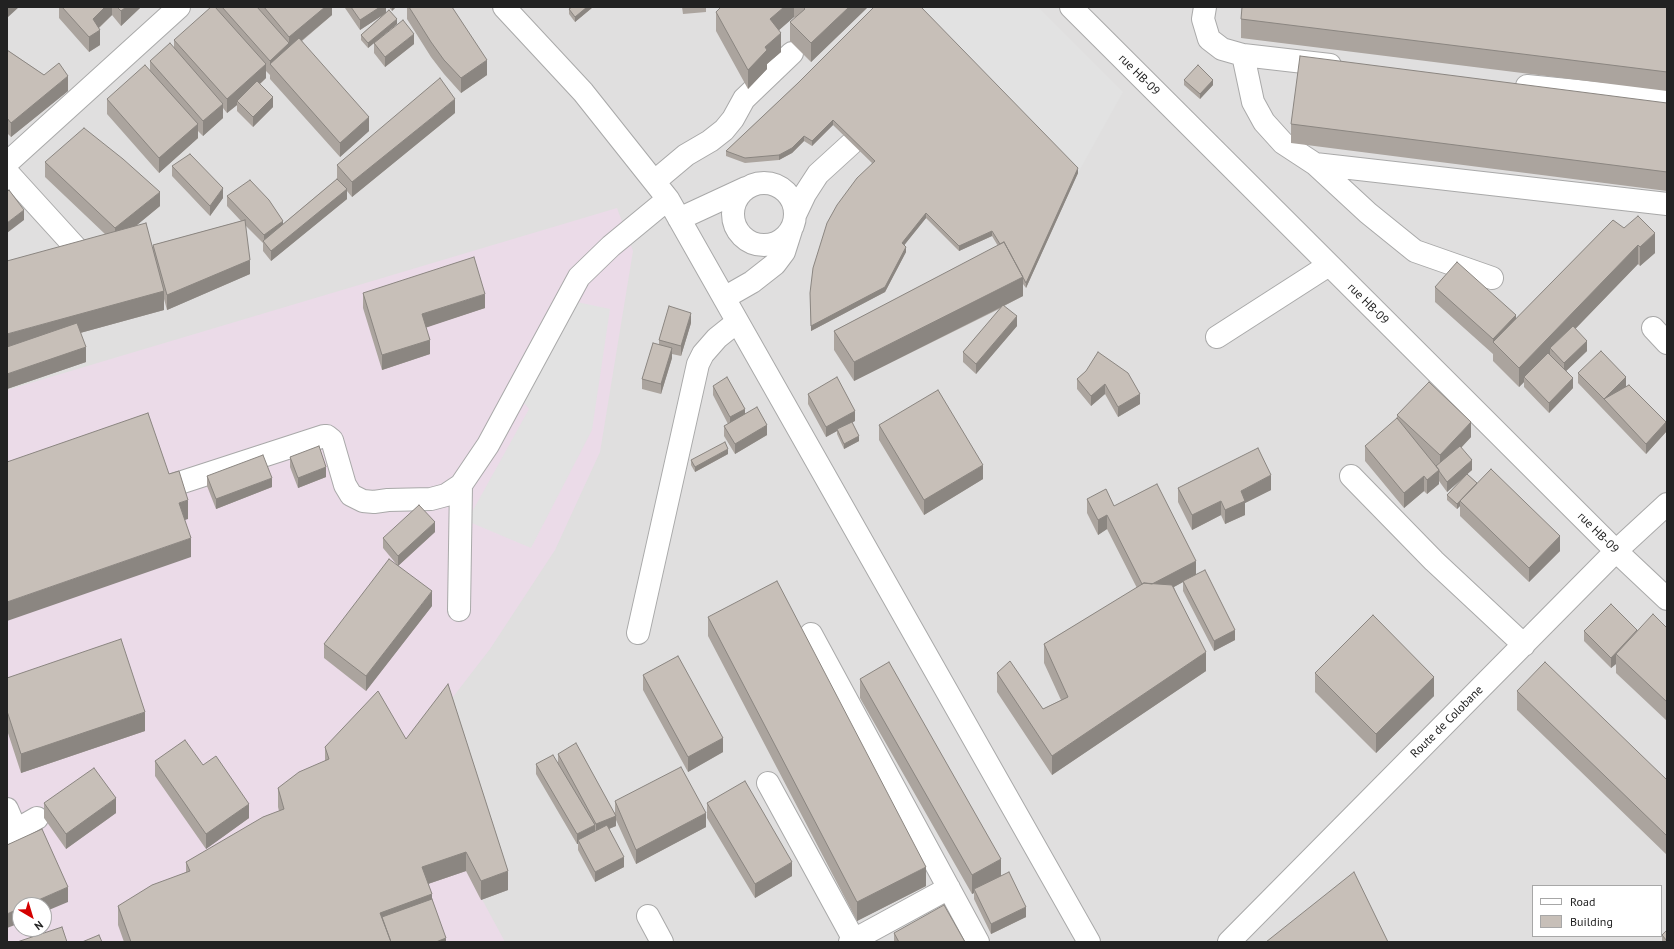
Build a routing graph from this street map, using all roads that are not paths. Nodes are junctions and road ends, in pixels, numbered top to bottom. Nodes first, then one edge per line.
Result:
1 (179, 7) edge
2 (504, 7) edge
3 (1071, 7) edge
4 (1205, 7) edge
5 (792, 53) dead end
6 (1243, 55) junction
7 (1352, 67) edge
8 (1508, 84) edge
9 (1667, 100) edge
10 (852, 143) edge
11 (7, 163) edge
12 (1315, 164) junction
13 (7, 172) edge
14 (818, 174) junction
15 (654, 181) junction
16 (775, 184) junction
17 (751, 185) junction
18 (668, 199) junction
19 (1667, 204) edge
20 (679, 219) junction
21 (793, 223) junction
22 (743, 237) junction
23 (78, 250) edge
24 (1329, 265) junction
25 (759, 278) junction
26 (1492, 278) dead end
27 (724, 298) junction
28 (738, 322) junction
29 (1217, 338) dead end
30 (1351, 476) dead end
31 (461, 485) junction
32 (167, 487) edge
33 (1667, 504) edge
34 (1616, 551) junction
35 (1667, 599) edge
36 (459, 610) dead end
37 (638, 633) dead end
38 (811, 634) dead end
39 (1524, 645) junction
40 (768, 783) dead end
41 (7, 809) edge
42 (37, 818) dead end
43 (12, 832) edge
44 (949, 888) junction
45 (648, 916) dead end
46 (862, 939) edge
47 (662, 942) edge
48 (978, 942) edge
49 (1088, 942) edge
50 (1229, 942) edge

1 - 11 street
2 - 15 street
3 - 24 street, rue HB-09
4 - 6 street
5 - 15 street
6 - 7 street
6 - 12 street
8 - 9 street
10 - 14 street
12 - 19 street
12 - 26 street
13 - 23 street
14 - 16 street
14 - 21 street
15 - 18 street
16 - 17 street
16 - 21 street
17 - 20 street
17 - 22 street
18 - 20 street
18 - 31 street
20 - 27 street
21 - 22 street
21 - 25 street
22 - 25 street
24 - 29 street
24 - 34 street, rue HB-09
25 - 27 street
27 - 28 street
28 - 37 street
28 - 49 street
30 - 39 street
31 - 32 street
31 - 36 street
33 - 34 street, Route de Colobane
34 - 35 street, rue HB-09
34 - 39 street, Route de Colobane
38 - 44 street
39 - 50 street, Route de Colobane
40 - 46 street
41 - 43 street
42 - 43 street
44 - 46 street
44 - 48 street
45 - 47 street

